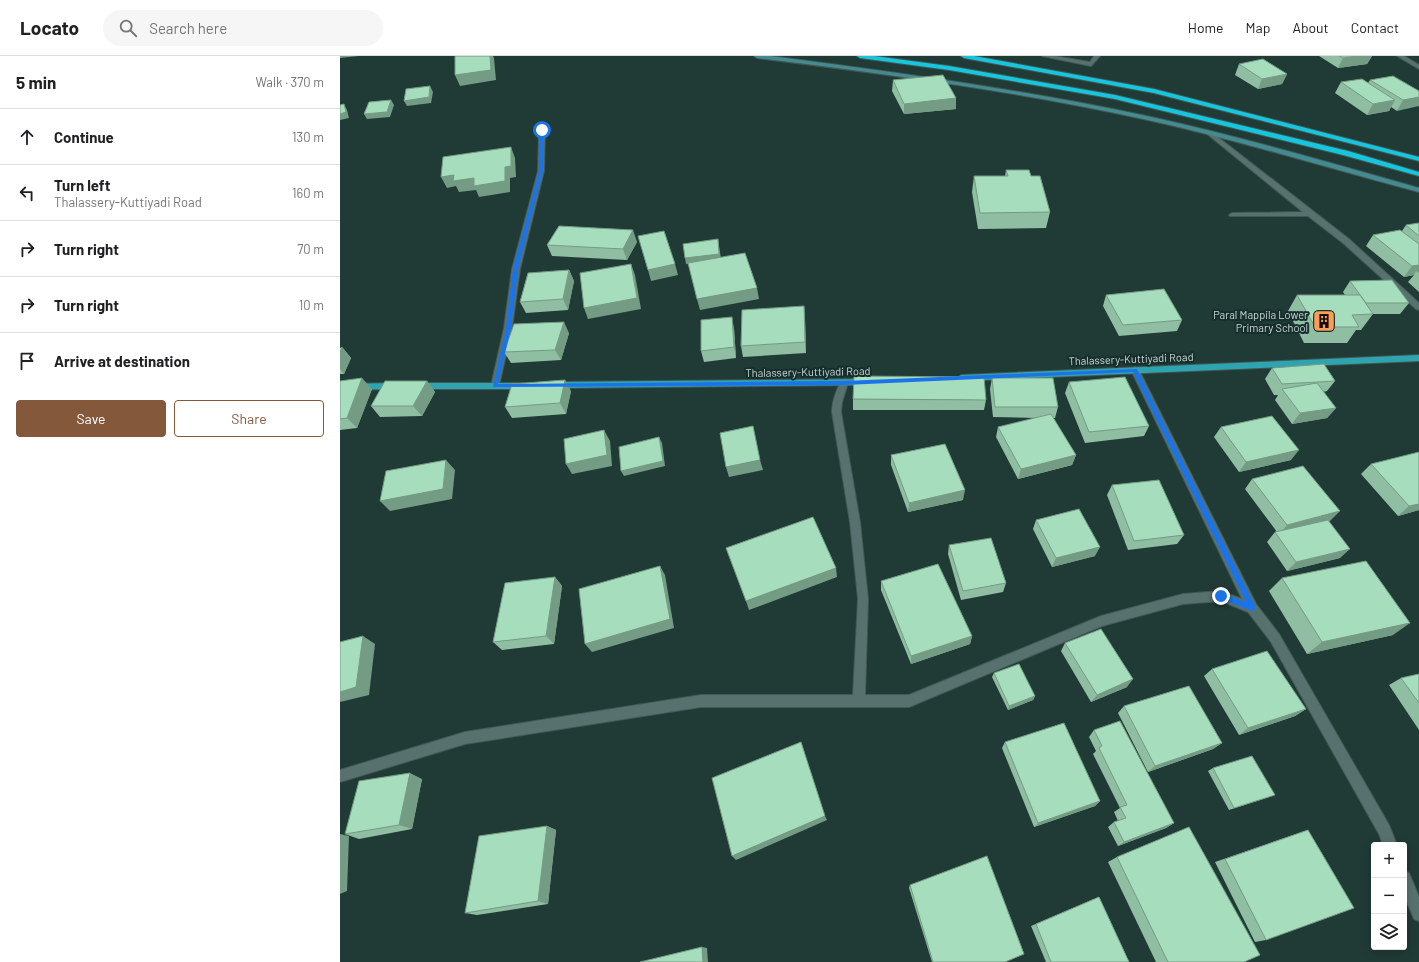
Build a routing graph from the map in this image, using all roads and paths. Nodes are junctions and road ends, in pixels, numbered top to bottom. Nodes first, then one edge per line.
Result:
1 (757, 56) edge
2 (860, 56) edge
3 (964, 56) edge
4 (1045, 56) edge
5 (1097, 56) edge
6 (1400, 56) edge
7 (1419, 67) edge
8 (542, 130) dead end
9 (1208, 132) junction
10 (1419, 159) edge
11 (1419, 174) edge
12 (1419, 190) edge
13 (1310, 214) junction
14 (1232, 215) dead end
15 (1419, 307) edge
16 (1419, 358) edge
17 (1135, 370) junction
18 (954, 378) edge
19 (876, 381) edge
20 (844, 383) junction
21 (340, 386) edge
22 (495, 386) junction
23 (532, 386) edge
24 (547, 386) edge
25 (1252, 608) junction
26 (859, 701) junction
27 (340, 776) edge
28 (1389, 842) edge
29 (1407, 885) edge
30 (1419, 914) edge

1 - 9 street
2 - 11 highway
3 - 10 highway
4 - 5 street
6 - 7 street
8 - 22 street
9 - 12 street
9 - 13 street
13 - 14 street
13 - 15 street
16 - 17 main road, Thalassery-Kuttiyadi Road
17 - 18 main road, Thalassery-Kuttiyadi Road
17 - 25 street
19 - 20 main road, Thalassery-Kuttiyadi Road
20 - 24 main road, Thalassery-Kuttiyadi Road
20 - 26 street
21 - 22 main road
22 - 23 main road
25 - 26 street
25 - 28 street
26 - 27 street
29 - 30 street

